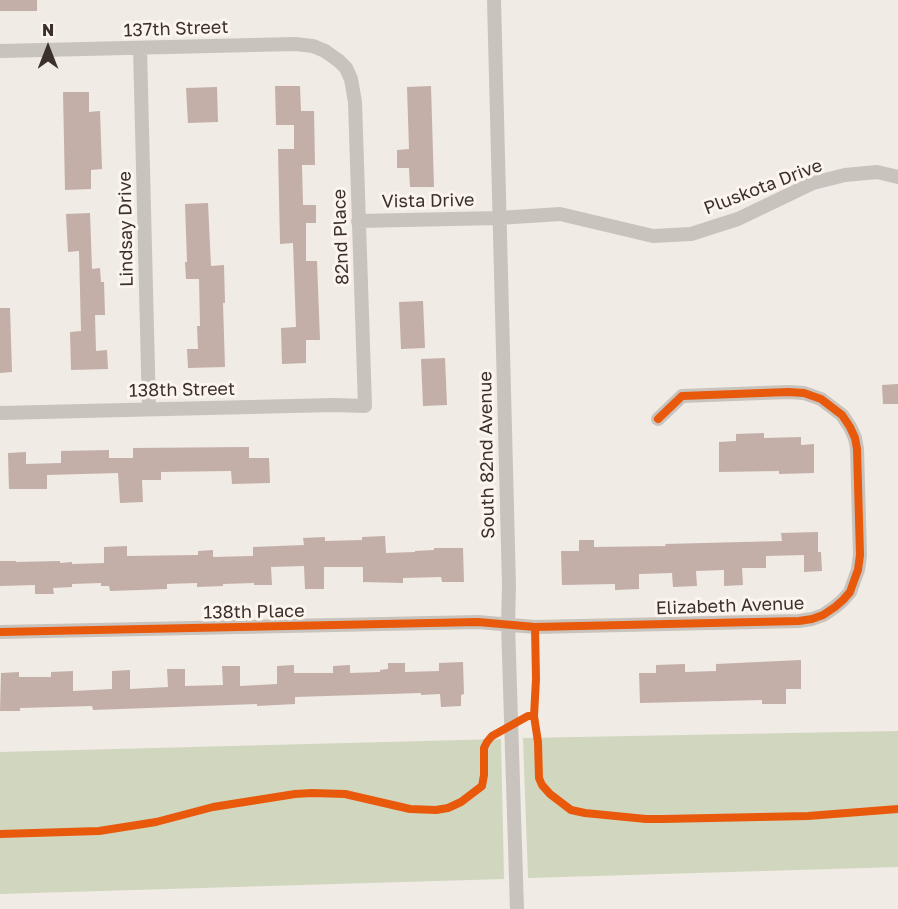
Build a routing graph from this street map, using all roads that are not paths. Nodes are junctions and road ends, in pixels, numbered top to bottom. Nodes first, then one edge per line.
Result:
1 (494, 0) edge
2 (140, 48) junction
3 (0, 51) edge
4 (346, 68) joint
5 (898, 177) edge
6 (499, 218) junction
7 (358, 221) junction
8 (365, 406) joint
9 (149, 409) junction
10 (0, 413) edge
11 (658, 419) dead end
12 (508, 624) junction
13 (0, 632) edge
14 (517, 909) edge

1 - 6 street, South 82nd Avenue
2 - 3 street, 137th Street
2 - 4 street, 137th Street
2 - 9 street, Lindsay Drive
4 - 7 street, 82nd Place
5 - 6 street, Pluskota Drive
6 - 7 street, Vista Drive
6 - 12 street, South 82nd Avenue
7 - 8 street, 82nd Place
8 - 9 street, 138th Street
9 - 10 street, 138th Street
11 - 12 street, Elizabeth Avenue
12 - 13 street, 138th Place
12 - 14 street, South 82nd Avenue

